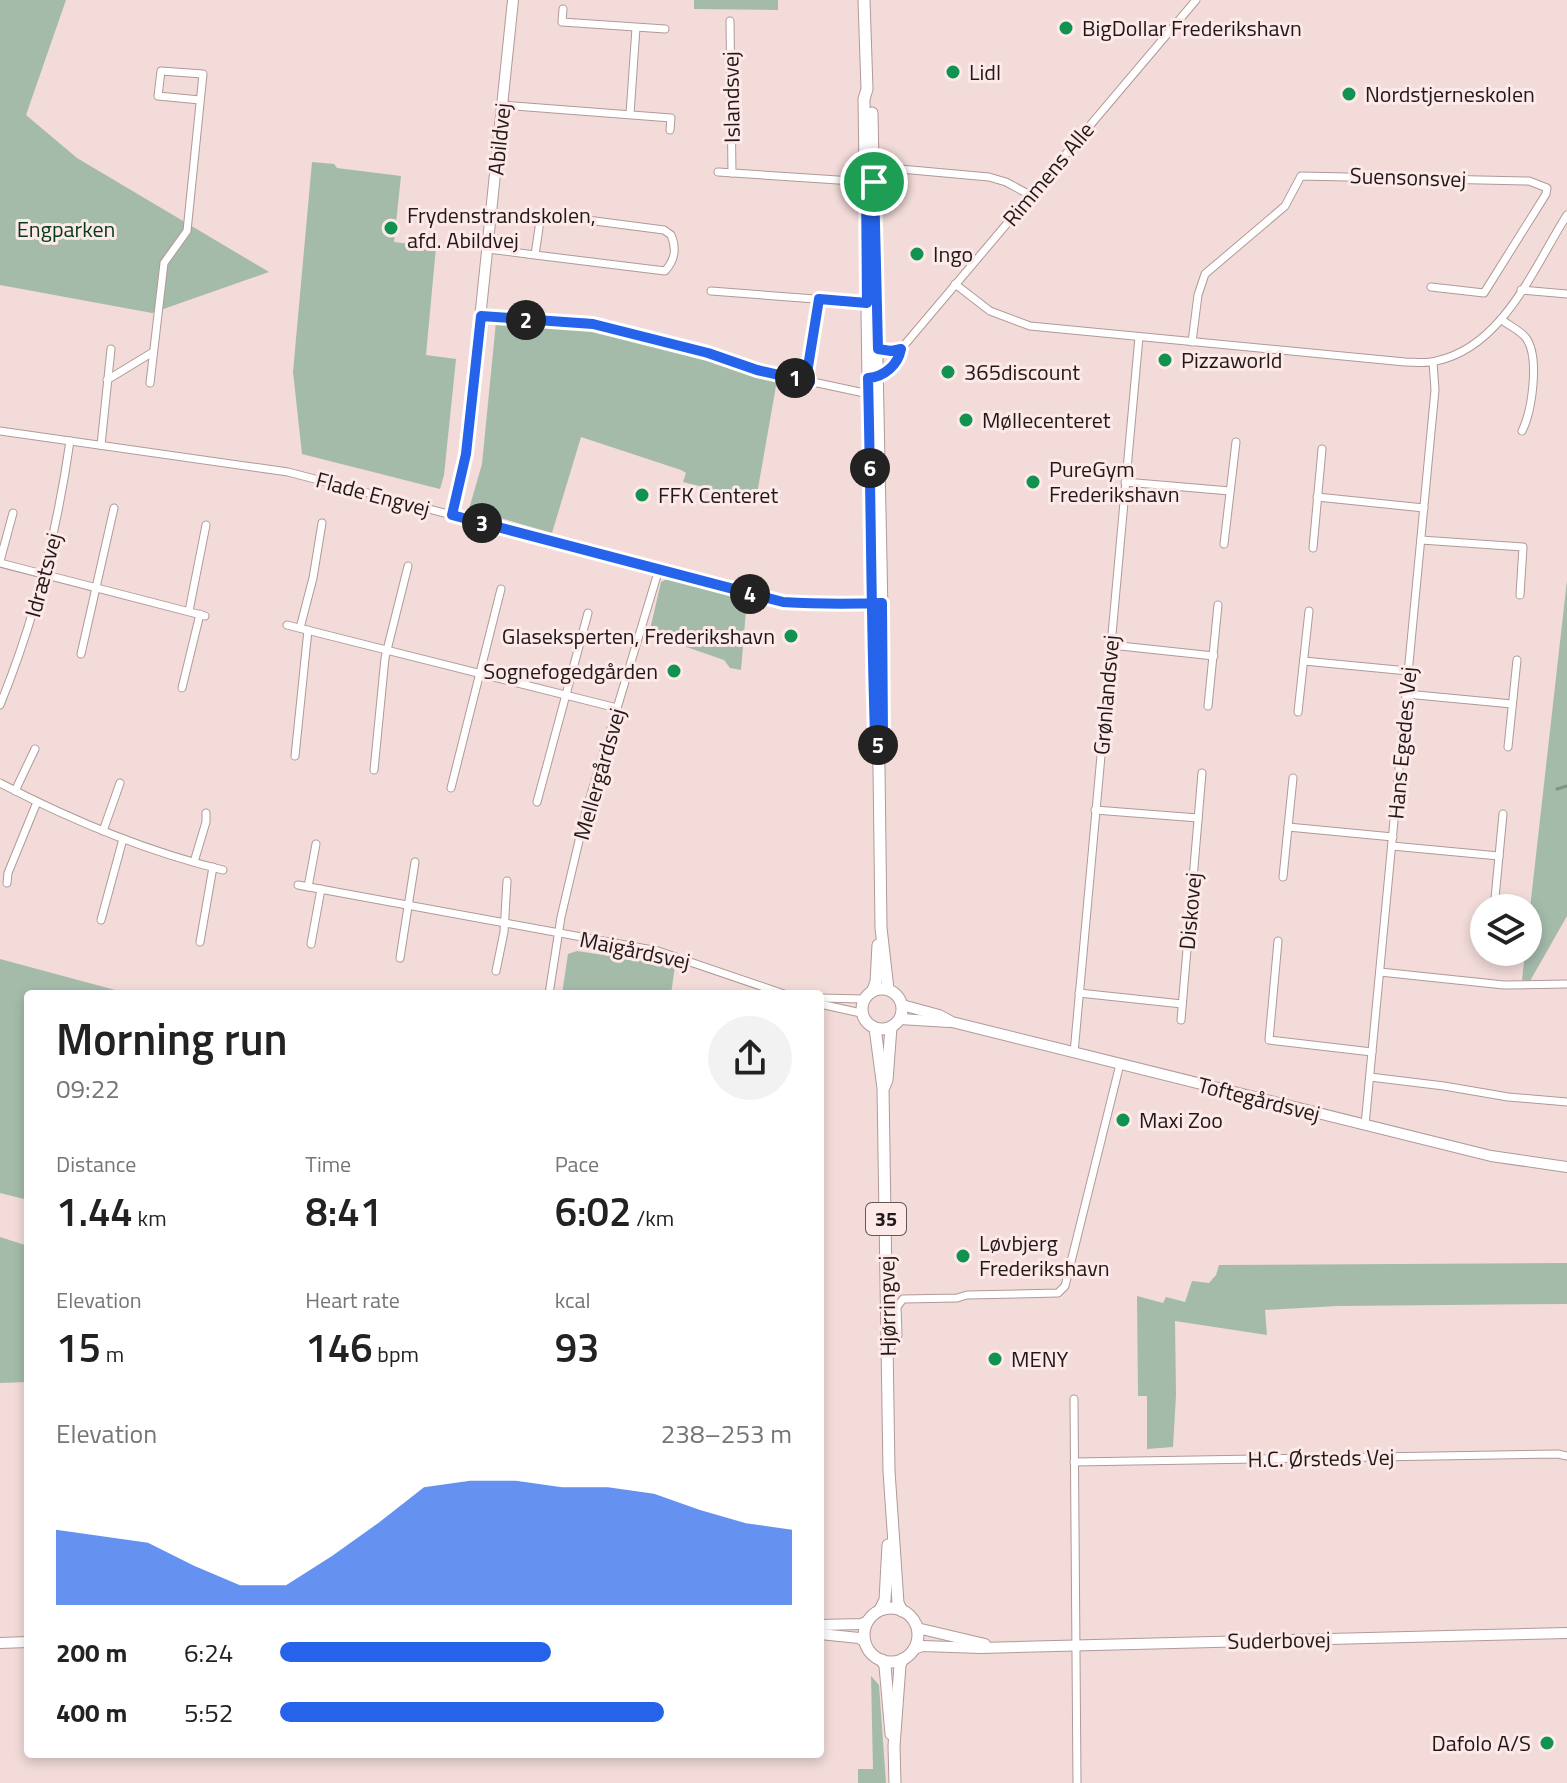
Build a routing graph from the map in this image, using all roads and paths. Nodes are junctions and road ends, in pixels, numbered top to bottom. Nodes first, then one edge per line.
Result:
1 (513, 0) edge
2 (864, 0) edge
3 (870, 0) edge
4 (1196, 0) edge
5 (563, 9) dead end
6 (730, 21) dead end
7 (866, 24) junction
8 (636, 28) junction
9 (665, 29) dead end
10 (200, 100) junction
11 (502, 105) junction
12 (630, 114) junction
13 (670, 130) dead end
14 (878, 167) dead end
15 (718, 172) dead end
16 (732, 173) junction
17 (870, 182) junction
18 (1030, 195) junction
19 (1567, 215) edge
20 (488, 249) junction
21 (535, 255) junction
22 (955, 284) junction
23 (1431, 287) dead end
24 (1521, 290) junction
25 (711, 291) dead end
26 (1567, 294) edge
27 (819, 299) junction
28 (872, 304) junction
29 (481, 316) junction
30 (1501, 319) junction
31 (1139, 337) junction
32 (1192, 342) junction
33 (873, 348) junction
34 (111, 349) dead end
35 (901, 349) junction
36 (153, 352) junction
37 (1433, 362) junction
38 (873, 377) junction
39 (107, 380) junction
40 (810, 382) junction
41 (150, 383) dead end
42 (874, 394) junction
43 (0, 431) edge
44 (1522, 431) dead end
45 (70, 441) junction
46 (1236, 442) dead end
47 (101, 445) junction
48 (1322, 449) dead end
49 (1125, 482) junction
50 (1230, 491) junction
51 (1317, 497) junction
52 (114, 508) dead end
53 (1424, 508) junction
54 (13, 513) dead end
55 (452, 515) junction
56 (322, 523) dead end
57 (206, 525) dead end
58 (1421, 540) junction
59 (1224, 544) dead end
60 (1313, 548) dead end
61 (0, 562) edge
62 (408, 566) dead end
63 (659, 569) junction
64 (45, 574) junction
65 (98, 588) junction
66 (501, 589) dead end
67 (1520, 595) dead end
68 (876, 603) junction
69 (1218, 605) dead end
70 (189, 611) junction
71 (1309, 611) dead end
72 (588, 613) dead end
73 (287, 625) dead end
74 (304, 629) junction
75 (1111, 645) junction
76 (387, 650) junction
77 (81, 654) dead end
78 (1214, 656) junction
79 (1517, 660) dead end
80 (1304, 661) junction
81 (1408, 671) junction
82 (480, 674) junction
83 (182, 688) dead end
84 (1406, 694) junction
85 (565, 695) junction
86 (1512, 704) junction
87 (0, 705) edge
88 (1208, 706) dead end
89 (617, 708) junction
90 (1298, 712) dead end
91 (1508, 747) dead end
92 (35, 749) dead end
93 (295, 756) dead end
94 (374, 770) dead end
95 (1202, 773) dead end
96 (1293, 778) dead end
97 (0, 783) edge
98 (120, 783) dead end
99 (451, 788) dead end
100 (15, 791) junction
101 (37, 802) junction
102 (537, 802) dead end
103 (1095, 810) junction
104 (206, 813) dead end
105 (1503, 814) dead end
106 (1198, 818) junction
107 (1288, 827) junction
108 (103, 831) junction
109 (123, 839) junction
110 (1392, 842) junction
111 (316, 844) dead end
112 (1499, 856) junction
113 (194, 862) junction
114 (415, 862) dead end
115 (213, 867) junction
116 (223, 870) dead end
117 (1283, 877) dead end
118 (507, 881) dead end
119 (7, 883) dead end
120 (298, 885) dead end
121 (308, 887) junction
122 (321, 889) junction
123 (1495, 894) edge
124 (408, 906) junction
125 (101, 920) dead end
126 (504, 924) junction
127 (881, 928) junction
128 (558, 935) junction
129 (1278, 941) dead end
130 (200, 942) dead end
131 (311, 944) dead end
132 (400, 958) dead end
133 (496, 971) dead end
134 (1380, 972) junction
135 (1567, 984) edge
136 (888, 989) junction
137 (550, 990) edge
138 (762, 990) edge
139 (1079, 993) junction
140 (868, 995) junction
141 (824, 998) edge
142 (1182, 1004) junction
143 (824, 1005) edge
144 (902, 1005) junction
145 (861, 1013) junction
146 (1181, 1020) dead end
147 (952, 1022) junction
148 (895, 1023) junction
149 (875, 1028) junction
150 (1372, 1052) junction
151 (1074, 1053) junction
152 (1120, 1064) junction
153 (1370, 1077) junction
154 (883, 1088) junction
155 (1567, 1102) edge
156 (1365, 1125) junction
157 (1567, 1167) edge
158 (888, 1351) junction
159 (1074, 1399) dead end
160 (1567, 1456) edge
161 (1074, 1462) junction
162 (891, 1524) junction
163 (880, 1610) junction
164 (902, 1611) junction
165 (868, 1621) junction
166 (824, 1625) edge
167 (917, 1628) junction
168 (1567, 1633) edge
169 (824, 1634) edge
170 (24, 1642) edge
171 (865, 1642) junction
172 (0, 1643) edge
173 (1076, 1645) junction
174 (990, 1646) junction
175 (914, 1649) junction
176 (903, 1659) junction
177 (882, 1660) junction
178 (894, 1746) junction
179 (895, 1783) edge
180 (1077, 1783) edge

1 - 11 street, Abildvej
2 - 7 main road
3 - 7 main road
4 - 18 street, Rimmens Alle
5 - 8 street
6 - 16 street, Islandsvej
7 - 17 main road
8 - 9 street
8 - 12 street
10 - 10 street
10 - 36 street
11 - 12 street
11 - 20 street, Abildvej
12 - 13 street
14 - 18 street
15 - 16 street
16 - 17 street
17 - 28 main road
18 - 22 street, Rimmens Alle
19 - 24 street
20 - 21 street
20 - 29 street, Abildvej
21 - 21 street
22 - 31 street
22 - 35 street, Rimmens Alle
23 - 32 street, Suensonsvej
24 - 26 street
24 - 30 street
25 - 27 street
27 - 28 street
27 - 40 street
28 - 33 main road
29 - 40 street
29 - 55 street, Abildvej
30 - 37 street
30 - 44 street
31 - 32 street
31 - 49 street, Grønlandsvej
32 - 37 street
33 - 35 street
33 - 38 main road
34 - 39 street
35 - 38 street, Rimmens Alle
36 - 39 street
36 - 41 street
37 - 53 street, Hans Egedes Vej
38 - 42 main road
39 - 47 street
40 - 42 street
42 - 68 main road
43 - 45 street, Flade Engvej
45 - 47 street, Flade Engvej
45 - 64 street, Idrætsvej
46 - 50 street
47 - 55 street, Flade Engvej
48 - 51 street
49 - 50 street
49 - 75 street, Grønlandsvej
50 - 59 street
51 - 53 street
51 - 60 street
52 - 65 street
53 - 58 street, Hans Egedes Vej
54 - 61 street
55 - 63 street, Flade Engvej
56 - 74 street
57 - 70 street
58 - 67 street
58 - 81 street, Hans Egedes Vej
61 - 64 street
62 - 76 street
63 - 68 street, Flade Engvej
63 - 89 street, Mellergårdsvej
64 - 65 street
64 - 87 street, Idrætsvej
65 - 70 street
65 - 77 street
66 - 82 street
68 - 127 main road
69 - 78 street
70 - 83 street
71 - 80 street
72 - 85 street
73 - 74 street
74 - 76 street
74 - 93 street
75 - 78 street
75 - 103 street, Grønlandsvej
76 - 82 street
76 - 94 street
78 - 88 street
79 - 86 street
80 - 81 street
80 - 90 street
81 - 84 street, Hans Egedes Vej
82 - 85 street
82 - 99 street
84 - 86 street
84 - 110 street, Hans Egedes Vej
85 - 89 street
85 - 102 street
86 - 91 street
89 - 128 street, Mellergårdsvej
92 - 100 street
95 - 106 street, Diskovej
96 - 107 street
97 - 100 street
98 - 108 street
100 - 101 street
101 - 108 street
101 - 119 street
103 - 106 street
103 - 139 street, Grønlandsvej
104 - 113 street
105 - 112 street
106 - 142 street, Diskovej
107 - 110 street
107 - 117 street
108 - 109 street
109 - 113 street
109 - 125 street
110 - 112 street
110 - 134 street, Hans Egedes Vej
111 - 121 street
112 - 123 street
113 - 115 street
114 - 124 street
115 - 116 street
115 - 130 street
118 - 126 street
120 - 121 street, Maigårdsvej
121 - 122 street, Maigårdsvej
122 - 124 street, Maigårdsvej
122 - 131 street
124 - 126 street, Maigårdsvej
124 - 132 street
126 - 128 street, Maigårdsvej
126 - 133 street
127 - 136 main road
127 - 140 main road
128 - 137 street, Mellergårdsvej
128 - 138 street, Maigårdsvej
129 - 150 street
134 - 135 street
134 - 150 street, Hans Egedes Vej
136 - 140 main road
136 - 144 main road
139 - 142 street
139 - 151 street, Grønlandsvej
140 - 141 street
140 - 145 main road
142 - 146 street, Diskovej
143 - 145 street
144 - 147 street, Toftegårdsvej
144 - 148 main road, 35
145 - 149 main road
147 - 148 street, Toftegårdsvej
147 - 151 street, Toftegårdsvej
148 - 149 main road
148 - 154 main road, Hjørringvej / 35
149 - 154 main road, Hjørringvej / 35
150 - 153 street, Hans Egedes Vej
151 - 152 street, Toftegårdsvej
152 - 156 street, Toftegårdsvej
152 - 158 street
153 - 155 street
153 - 156 street, Hans Egedes Vej
154 - 158 main road, Hjørringvej / 35
156 - 157 street, Toftegårdsvej
158 - 162 main road, Hjørringvej / 35
159 - 161 street
160 - 161 street, H.C. Ørsteds Vej
161 - 173 street
162 - 163 main road, Hjørringvej / 35
162 - 164 main road, Hjørringvej / 35
163 - 164 main road
163 - 165 main road
164 - 167 main road
165 - 166 street
165 - 171 main road
167 - 174 street, Suderbovej
167 - 175 main road
168 - 173 street, Suderbovej
169 - 171 street
170 - 172 street
171 - 177 main road
173 - 174 street, Suderbovej
173 - 180 street
174 - 175 street, Suderbovej
175 - 176 main road
176 - 177 main road
176 - 178 main road
177 - 178 main road
178 - 179 main road

